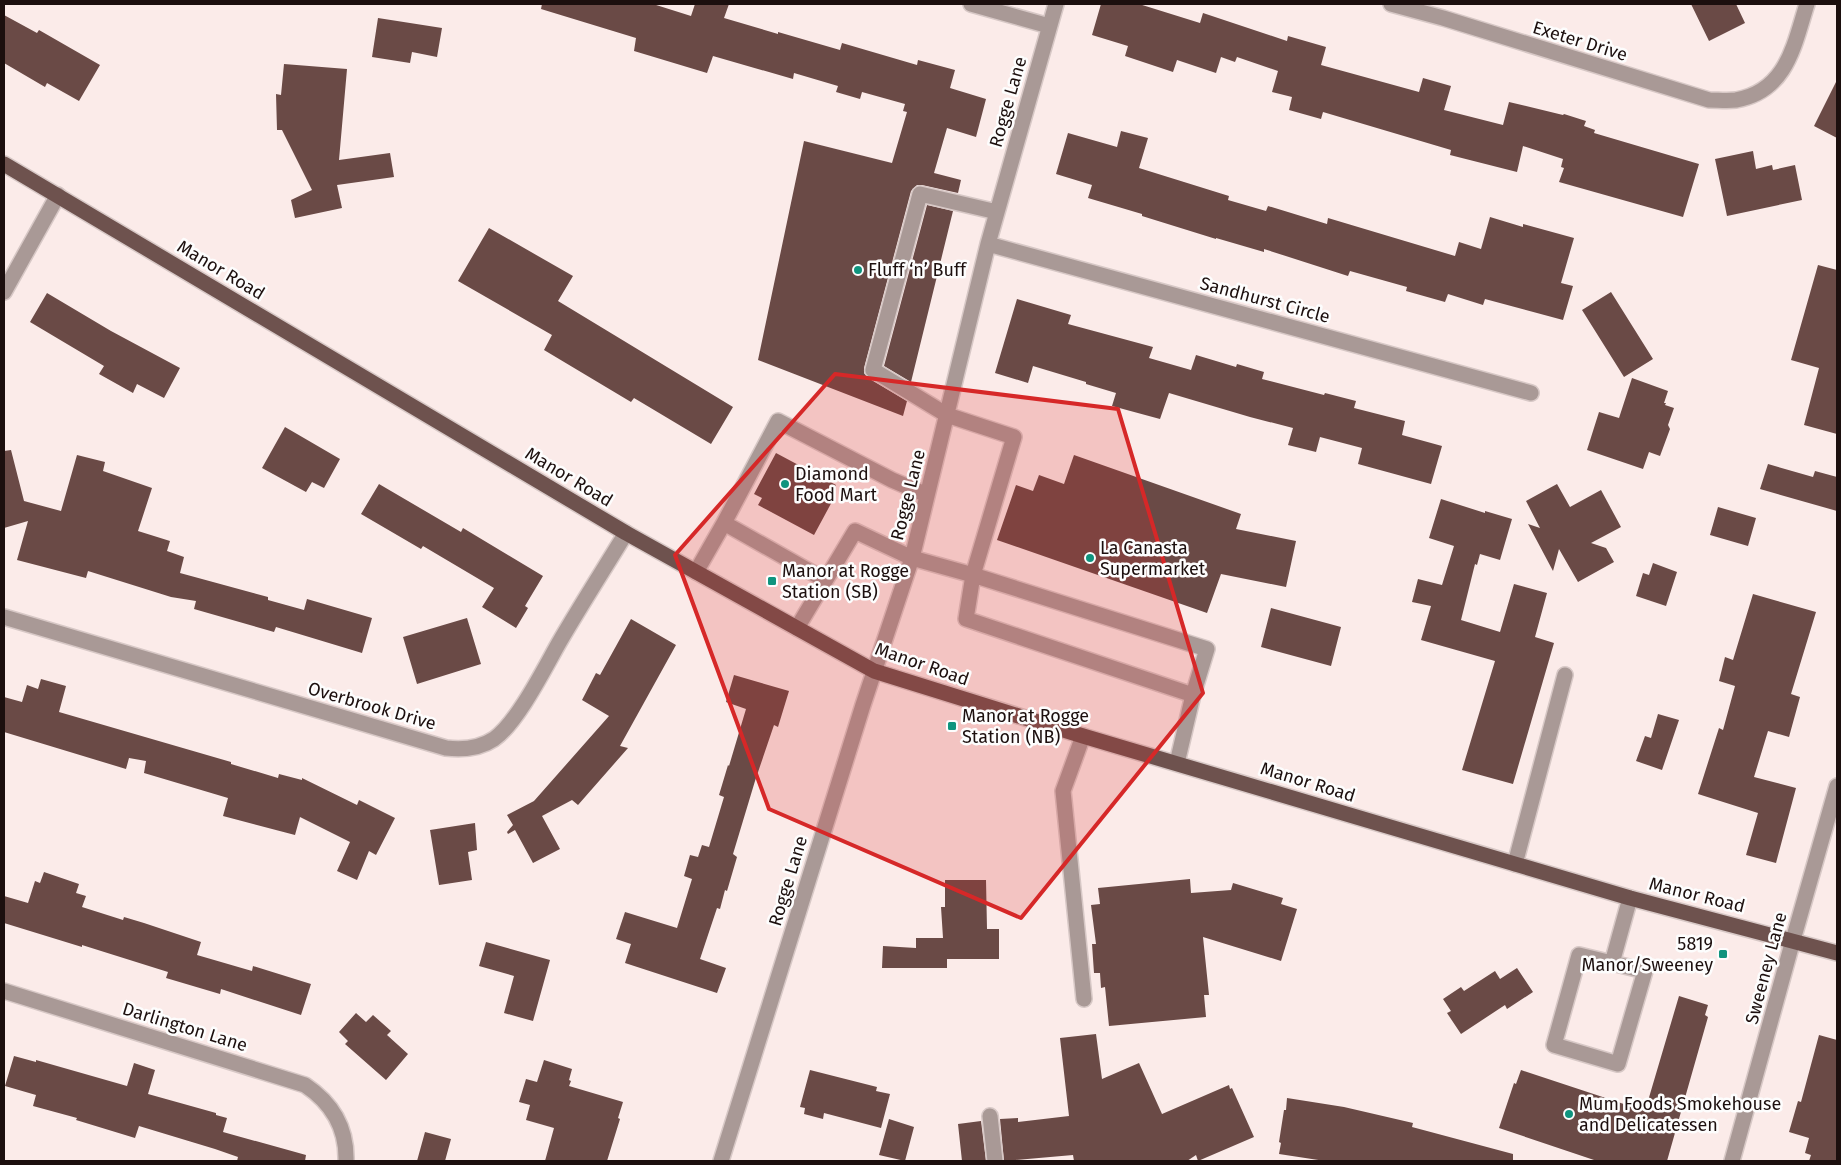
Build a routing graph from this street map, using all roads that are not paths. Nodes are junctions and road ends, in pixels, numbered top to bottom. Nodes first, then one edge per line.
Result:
1 (971, 4) edge
2 (1056, 4) edge
3 (1391, 4) edge
4 (1807, 4) edge
5 (1445, 11) edge
6 (1049, 26) junction
7 (4, 164) edge
8 (58, 195) junction
9 (997, 212) junction
10 (988, 244) junction
11 (4, 292) edge
12 (1531, 393) dead end
13 (947, 415) junction
14 (927, 495) junction
15 (724, 523) junction
16 (626, 533) junction
17 (912, 558) junction
18 (696, 572) junction
19 (974, 575) junction
20 (825, 580) junction
21 (4, 617) edge
22 (797, 628) junction
23 (874, 670) junction
24 (1565, 675) dead end
25 (1193, 695) junction
26 (1083, 736) junction
27 (1177, 763) junction
28 (1837, 786) edge
29 (1515, 864) junction
30 (1630, 898) junction
31 (1793, 940) junction
32 (1837, 953) edge
33 (1612, 964) junction
34 (4, 990) edge
35 (1084, 999) dead end
36 (990, 1116) dead end
37 (346, 1161) edge
38 (721, 1161) edge
39 (995, 1161) edge
40 (1732, 1161) edge

1 - 6 street
2 - 6 street, Rogge Lane
3 - 5 street, Exeter Drive
4 - 5 street, Exeter Drive
6 - 9 street, Rogge Lane
7 - 8 main road, Manor Road
8 - 11 street
8 - 16 main road, Manor Road
9 - 10 street, Rogge Lane
9 - 13 street
10 - 12 street, Sandhurst Circle
10 - 13 street, Rogge Lane
13 - 14 street, Rogge Lane
13 - 19 street
14 - 15 street
14 - 17 street, Rogge Lane
15 - 18 street
15 - 20 street
16 - 18 main road, Manor Road
16 - 21 street, Overbrook Drive
17 - 19 street
17 - 20 street
17 - 23 street, Rogge Lane
18 - 22 main road, Manor Road
19 - 25 street
19 - 25 street
20 - 22 street
22 - 23 main road, Manor Road
23 - 26 main road, Manor Road
23 - 38 street, Rogge Lane
24 - 29 street
25 - 27 street
26 - 27 main road, Manor Road
26 - 35 street
27 - 29 main road, Manor Road
28 - 31 street, Sweeney Lane
29 - 30 main road, Manor Road
30 - 31 main road, Manor Road
30 - 33 street
31 - 32 main road, Manor Road
31 - 40 street, Sweeney Lane
33 - 33 street
34 - 37 street, Darlington Lane
36 - 39 street

